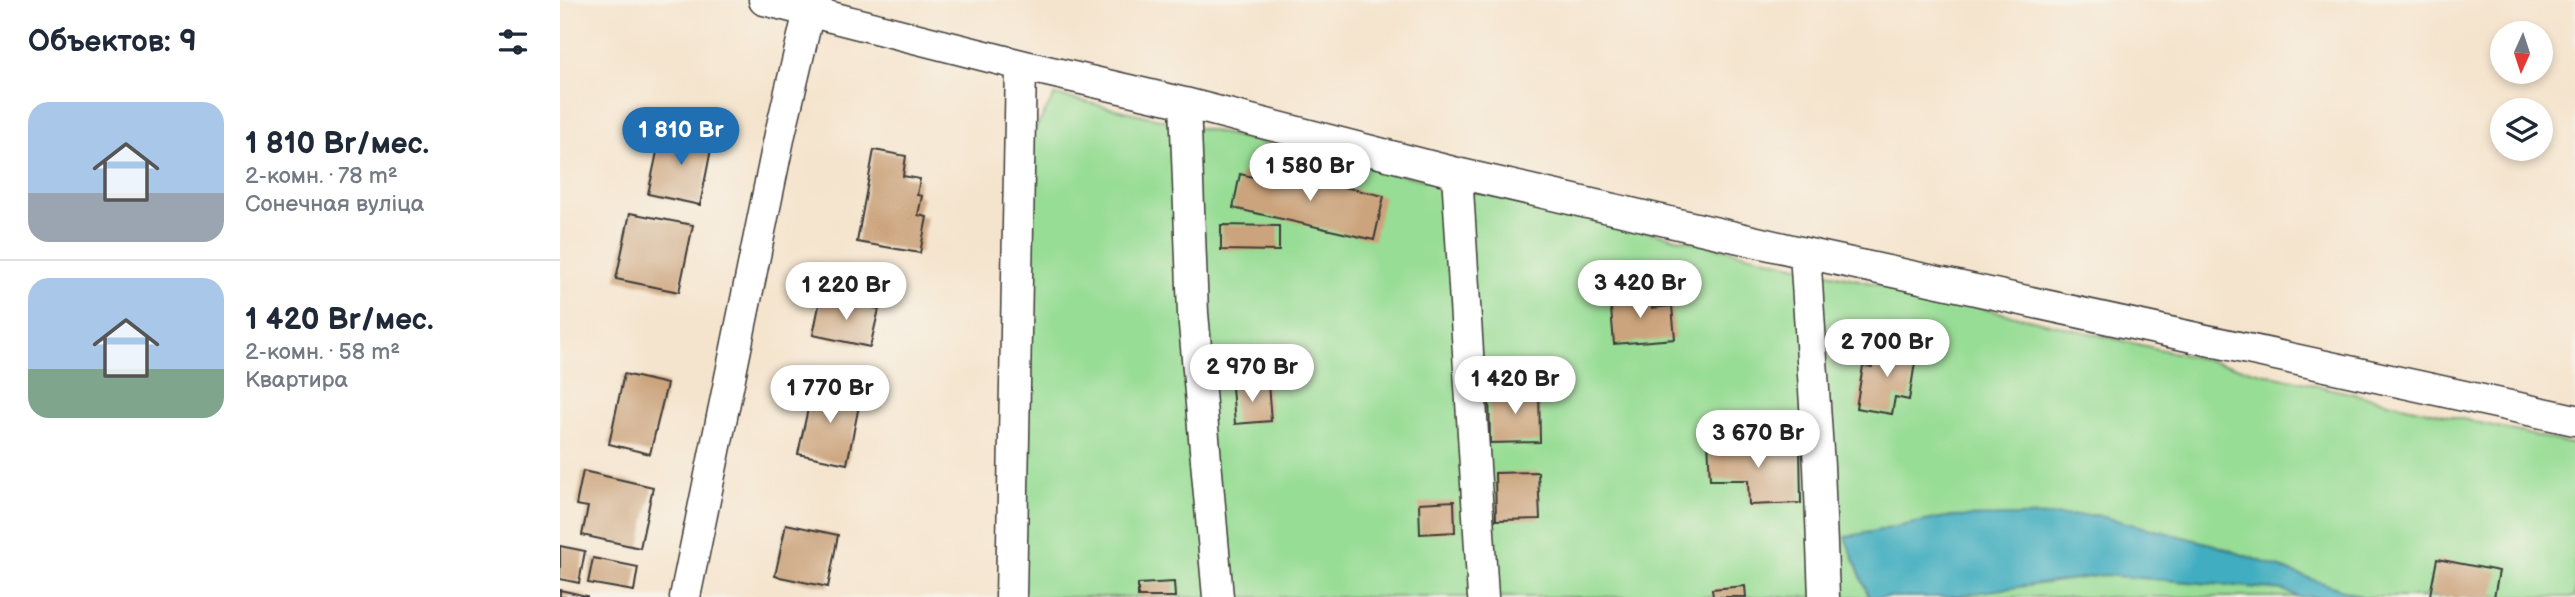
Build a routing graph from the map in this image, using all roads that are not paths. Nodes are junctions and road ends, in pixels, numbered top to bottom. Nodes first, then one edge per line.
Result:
1 (764, 0) edge
2 (809, 11) junction
3 (1021, 65) junction
4 (1185, 103) junction
5 (1457, 173) junction
6 (1805, 253) junction
7 (2575, 420) edge
8 (685, 597) edge
9 (1011, 597) edge
10 (1218, 597) edge
11 (1483, 597) edge
12 (1825, 597) edge

1 - 2 street
2 - 3 street
2 - 8 street
3 - 4 street
3 - 9 street
4 - 5 street
4 - 10 street
5 - 6 street
5 - 11 street
6 - 7 street
6 - 12 street

